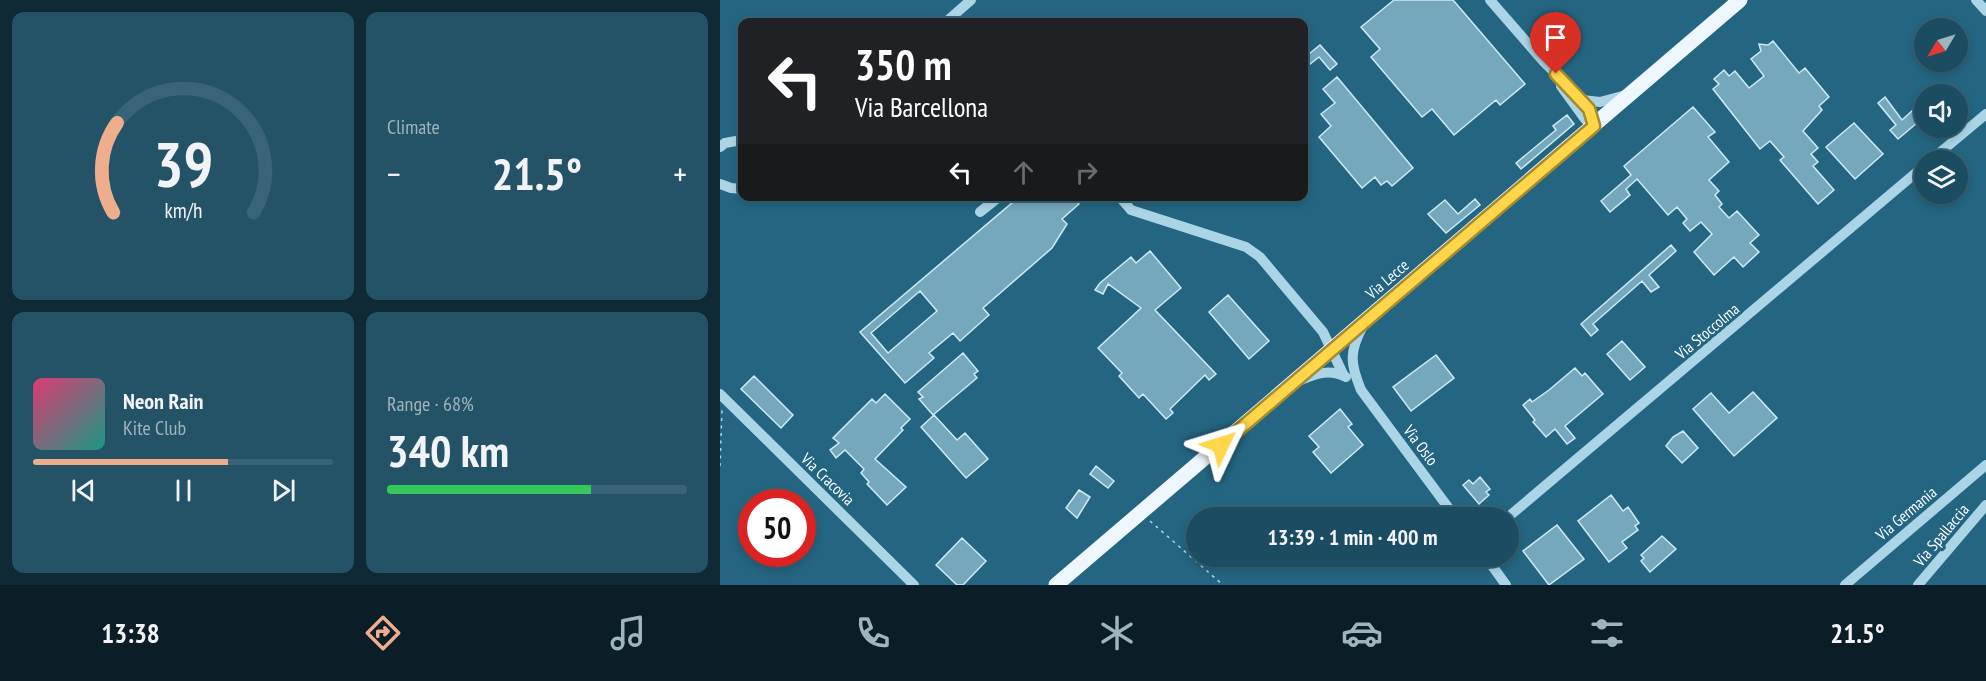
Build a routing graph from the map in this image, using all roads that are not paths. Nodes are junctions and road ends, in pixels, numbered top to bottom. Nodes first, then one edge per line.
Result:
1 (971, 0) edge
2 (1490, 0) edge
3 (1740, 0) edge
4 (1976, 0) edge
5 (1986, 11) edge
6 (951, 18) edge
7 (1630, 94) junction
8 (1580, 105) junction
9 (1986, 114) edge
10 (1594, 126) junction
11 (738, 141) edge
12 (1577, 141) junction
13 (720, 147) edge
14 (1943, 150) edge
15 (1914, 174) edge
16 (720, 184) edge
17 (738, 189) edge
18 (994, 201) edge
19 (1123, 201) edge
20 (980, 212) dead end
21 (1366, 321) junction
22 (1332, 350) junction
23 (1348, 373) junction
24 (1290, 385) junction
25 (721, 395) edge
26 (1986, 465) edge
27 (1986, 505) edge
28 (1448, 507) edge
29 (1519, 508) edge
30 (1493, 567) edge
31 (914, 585) edge
32 (1056, 585) edge
33 (1506, 585) edge
34 (1845, 585) edge
35 (1918, 585) edge

1 - 6 street
2 - 8 street
3 - 7 main road, Via Lecce
4 - 5 street
7 - 8 street
7 - 10 main road, Via Lecce
8 - 10 street
8 - 12 street
9 - 14 street
10 - 12 main road, Via Lecce
11 - 13 street
12 - 21 main road, Via Lecce
15 - 29 street, Via Stoccolma
16 - 17 street
18 - 20 street
19 - 22 street, Via Oslo
21 - 22 main road, Via Lecce
21 - 23 street
22 - 23 street, Via Oslo
22 - 24 main road, Via Lecce
23 - 24 street
23 - 28 street, Via Oslo
24 - 32 main road, Via Lecce
25 - 31 street, Via Cracovia
26 - 34 street, Via Germania
27 - 35 street, Via Spallaccia
30 - 33 street

